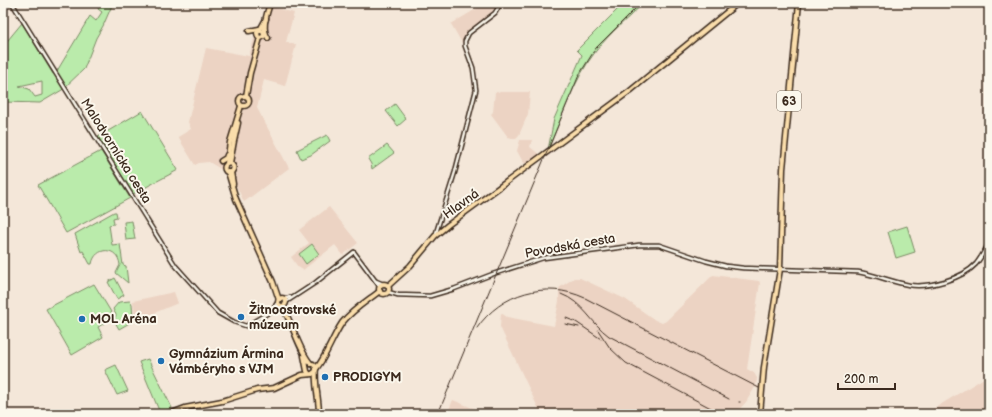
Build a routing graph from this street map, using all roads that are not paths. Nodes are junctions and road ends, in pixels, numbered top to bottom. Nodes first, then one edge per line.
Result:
1 (12, 3) edge
2 (270, 3) edge
3 (501, 3) edge
4 (738, 3) edge
5 (799, 3) edge
6 (266, 19) junction
7 (249, 31) dead end
8 (268, 38) dead end
9 (244, 96) junction
10 (242, 106) junction
11 (228, 151) junction
12 (221, 161) dead end
13 (229, 164) junction
14 (229, 172) junction
15 (435, 236) junction
16 (989, 243) edge
17 (780, 268) junction
18 (381, 289) junction
19 (390, 290) junction
20 (282, 302) junction
21 (304, 354) junction
22 (322, 359) junction
23 (312, 364) junction
24 (311, 371) junction
25 (169, 414) edge
26 (318, 414) edge
27 (760, 414) edge

1 - 20 street, Malodvornícka cesta
2 - 6 main road
3 - 15 street
4 - 15 main road, Hlavná
5 - 17 main road, 63
6 - 7 main road
6 - 8 main road
6 - 9 main road
9 - 10 main road
9 - 10 main road
10 - 11 main road
10 - 13 main road
11 - 12 main road
11 - 13 main road
13 - 14 main road
13 - 14 main road
14 - 20 main road
15 - 19 main road, Hlavná
16 - 17 street, Povodská cesta
17 - 19 street, Povodská cesta
17 - 27 main road, 63
18 - 19 main road
18 - 19 main road
18 - 20 street
18 - 22 main road
20 - 21 main road
21 - 23 main road
21 - 24 main road
22 - 23 main road
22 - 24 main road
23 - 24 main road
23 - 24 main road
24 - 25 main road
24 - 26 main road

